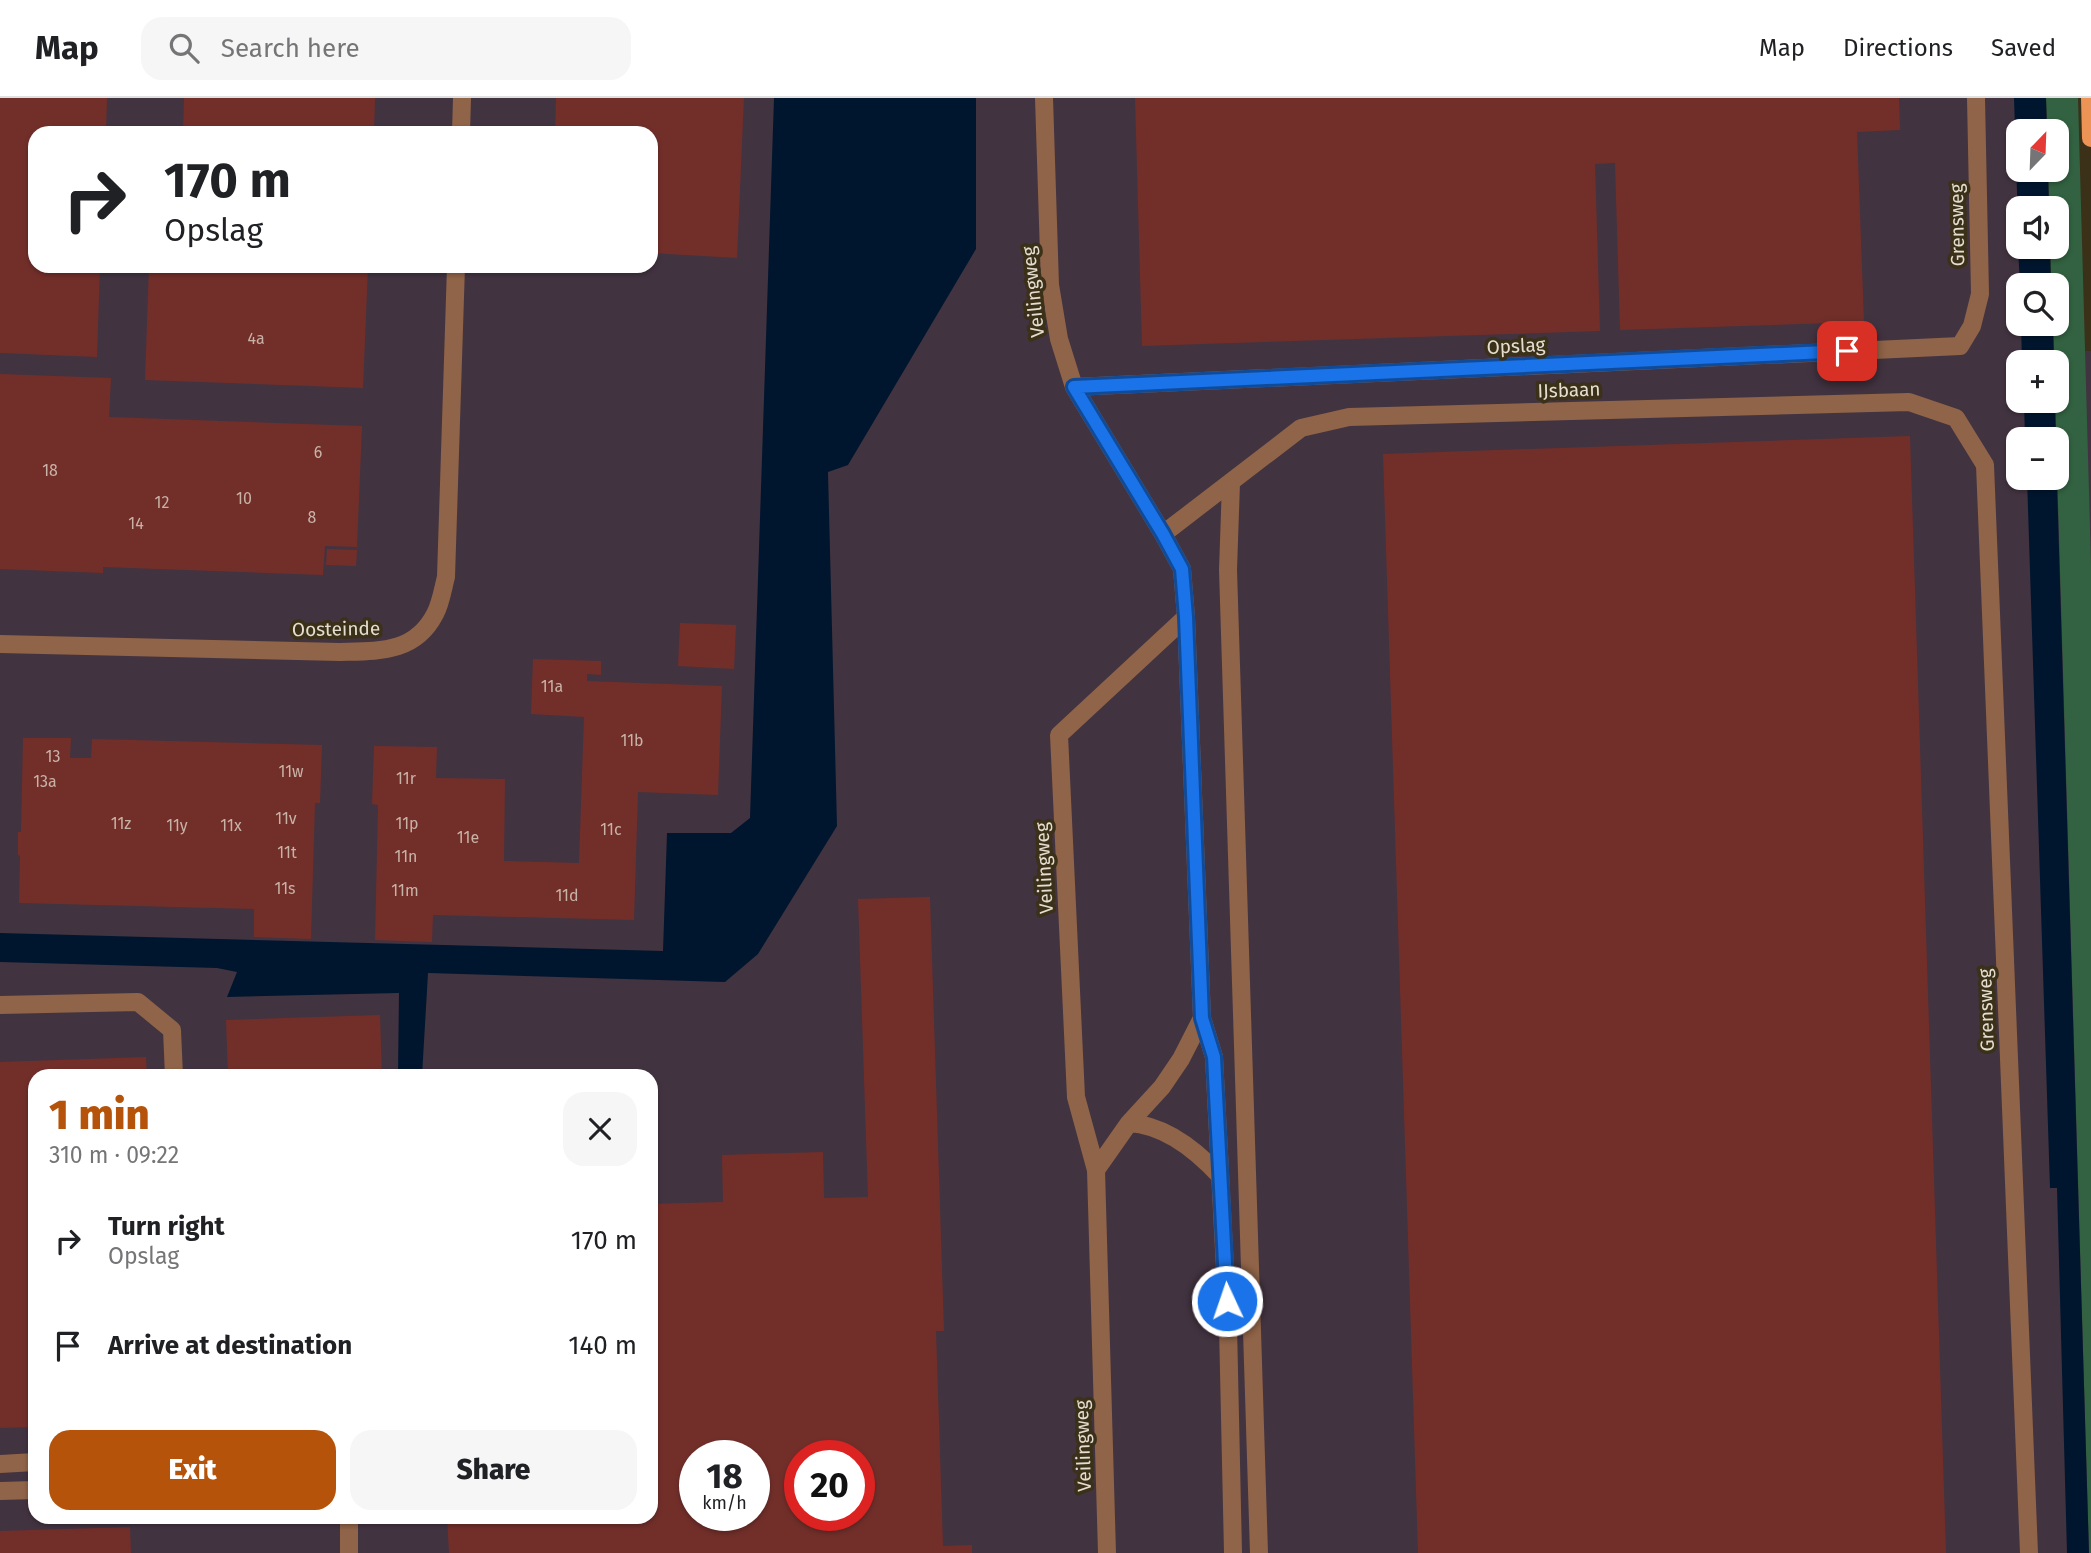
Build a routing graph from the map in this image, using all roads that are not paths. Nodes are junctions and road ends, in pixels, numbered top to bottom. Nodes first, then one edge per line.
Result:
1 (462, 98) edge
2 (1044, 98) edge
3 (1976, 98) edge
4 (2090, 98) edge
5 (461, 126) edge
6 (2091, 138) edge
7 (456, 273) edge
8 (1960, 346) joint
9 (1074, 387) junction
10 (1985, 465) joint
11 (1231, 483) junction
12 (1163, 534) junction
13 (1186, 617) junction
14 (0, 644) edge
15 (0, 1006) edge
16 (1202, 1018) junction
17 (174, 1069) edge
18 (1129, 1123) junction
19 (1096, 1170) junction
20 (1220, 1176) junction
21 (28, 1462) edge
22 (0, 1464) edge
23 (28, 1490) edge
24 (0, 1491) edge
25 (349, 1524) edge
26 (349, 1553) edge
27 (1107, 1553) edge
28 (1233, 1553) edge
29 (1259, 1553) edge
30 (2029, 1553) edge

1 - 5 street
2 - 9 street, Veilingweg
3 - 8 street, Grensweg
4 - 6 main road
7 - 14 street, Oosteinde
8 - 9 street, Opslag
9 - 12 street, Veilingweg
10 - 11 street, IJsbaan
10 - 30 street, Grensweg
11 - 12 street, IJsbaan
11 - 29 street
12 - 13 street, Veilingweg
13 - 16 street, Veilingweg
13 - 19 street, Veilingweg
15 - 17 street
16 - 18 street, Veilingweg
16 - 20 street, Veilingweg
18 - 19 street, Veilingweg
18 - 20 street
19 - 27 street, Veilingweg
20 - 28 street, Veilingweg
21 - 22 street
23 - 24 street
25 - 26 street

